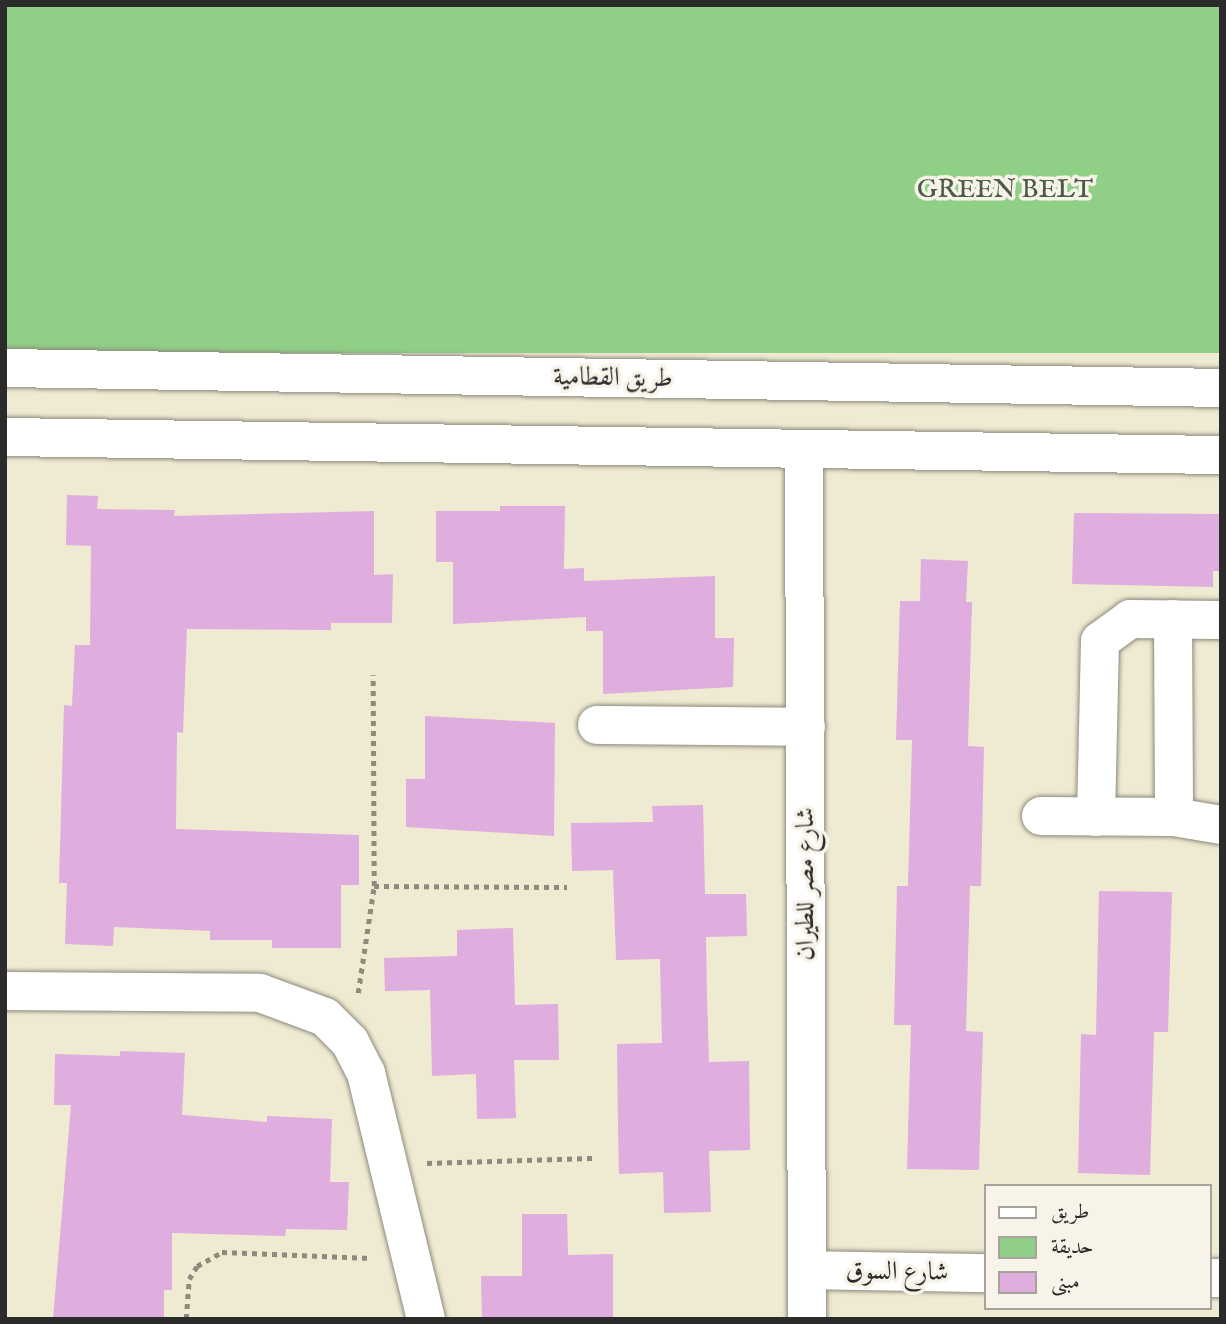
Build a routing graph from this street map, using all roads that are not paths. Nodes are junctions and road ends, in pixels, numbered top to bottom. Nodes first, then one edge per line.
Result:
1 (5, 368) edge
2 (1221, 388) edge
3 (5, 437) edge
4 (804, 449) junction
5 (1221, 455) edge
6 (1173, 619) junction
7 (1221, 620) edge
8 (597, 725) dead end
9 (806, 727) junction
10 (1041, 816) dead end
11 (1096, 817) junction
12 (1174, 817) junction
13 (1221, 825) edge
14 (5, 991) edge
15 (807, 1270) junction
16 (984, 1273) edge
17 (426, 1319) edge
18 (807, 1319) edge

1 - 2 street, طريق القطامية
3 - 4 street
4 - 5 street
4 - 9 street, شارع مصر للطيران
6 - 7 street
6 - 11 street
6 - 12 street
8 - 9 street
9 - 15 street, شارع مصر للطيران
10 - 11 street
11 - 12 street
12 - 13 street
14 - 17 street
15 - 16 street, شارع السوق
15 - 18 street, شارع مصر للطيران

